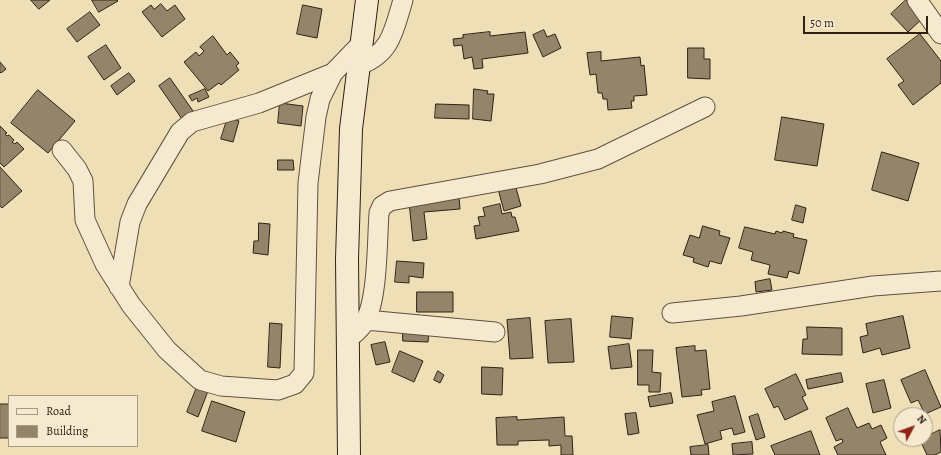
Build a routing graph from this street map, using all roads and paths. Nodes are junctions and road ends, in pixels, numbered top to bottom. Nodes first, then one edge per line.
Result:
1 (367, 0) edge
2 (402, 0) edge
3 (918, 0) edge
4 (941, 34) edge
5 (360, 55) junction
6 (333, 73) junction
7 (705, 107) dead end
8 (62, 150) dead end
9 (941, 281) edge
10 (119, 287) junction
11 (672, 313) dead end
12 (366, 320) junction
13 (495, 332) dead end
14 (348, 339) junction
15 (349, 455) edge

1 - 5 street
2 - 5 street
3 - 4 street
5 - 6 street
5 - 14 street
6 - 10 street
6 - 10 street
7 - 12 street
8 - 10 street
9 - 11 street
12 - 13 street
12 - 14 street
14 - 15 street

